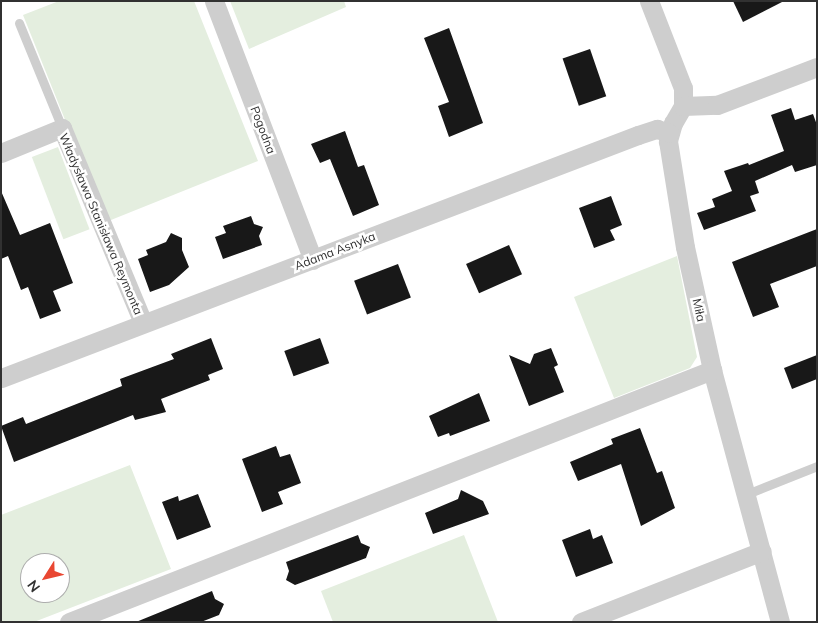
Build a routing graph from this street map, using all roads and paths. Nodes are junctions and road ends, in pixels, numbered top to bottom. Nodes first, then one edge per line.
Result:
1 (214, 1) edge
2 (649, 1) edge
3 (19, 23) dead end
4 (817, 67) edge
5 (683, 106) junction
6 (62, 128) junction
7 (669, 133) junction
8 (1, 153) edge
9 (312, 260) junction
10 (143, 323) junction
11 (712, 370) junction
12 (1, 378) edge
13 (817, 466) edge
14 (746, 494) junction
15 (762, 551) junction
16 (69, 622) edge
17 (581, 622) edge
18 (780, 622) edge

1 - 9 street, Pogodna
2 - 5 street
3 - 6 lane
4 - 5 street
5 - 7 street, Miła
6 - 8 street, Władysława Stanisława Reymonta
6 - 10 street, Władysława Stanisława Reymonta
7 - 9 street, Adama Asnyka
7 - 11 street, Miła
9 - 10 street, Adama Asnyka
10 - 12 street, Adama Asnyka
11 - 14 street, Miła
11 - 16 street
13 - 14 lane
14 - 15 street, Miła
15 - 17 street
15 - 18 street, Miła

